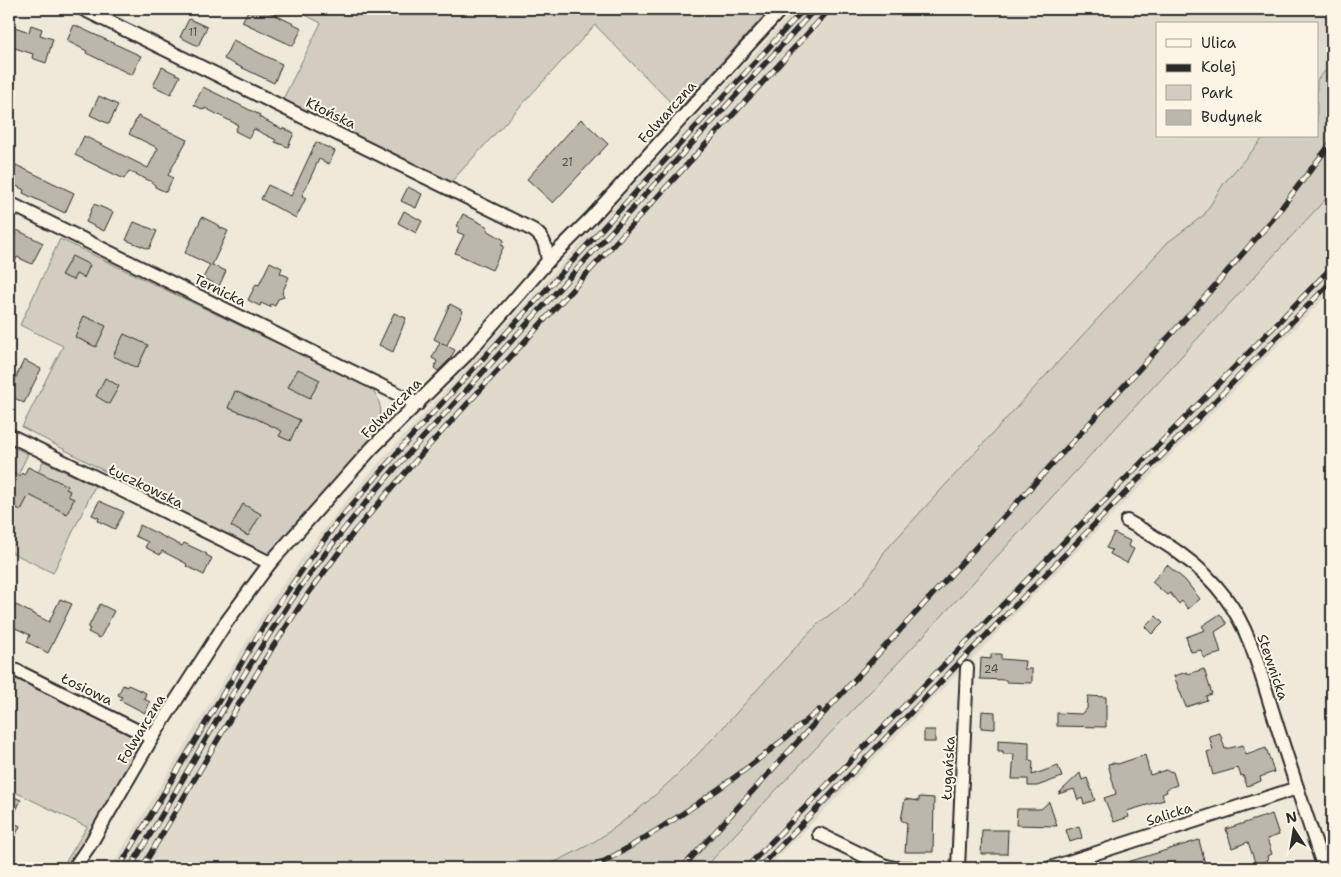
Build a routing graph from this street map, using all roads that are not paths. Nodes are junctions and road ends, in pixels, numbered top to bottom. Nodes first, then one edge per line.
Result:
1 (83, 9) edge
2 (781, 9) edge
3 (9, 203) edge
4 (548, 261) junction
5 (418, 404) junction
6 (9, 435) edge
7 (1127, 521) dead end
8 (270, 564) junction
9 (9, 667) edge
10 (967, 668) dead end
11 (152, 738) junction
12 (1297, 788) junction
13 (819, 834) dead end
14 (74, 868) edge
15 (910, 868) edge
16 (958, 868) edge
17 (1050, 868) edge
18 (1324, 868) edge

1 - 4 street, Kłońska
2 - 4 street, Folwarczna
3 - 5 street, Ternicka
4 - 5 street, Folwarczna
5 - 8 street, Folwarczna
6 - 8 street, Łuczkowska
7 - 12 street, Stewnicka
8 - 11 street, Folwarczna
9 - 11 street, Łosiowa
10 - 16 street, Ługańska
11 - 14 street, Folwarczna
12 - 17 street, Salicka
12 - 18 street, Stewnicka
13 - 15 street

